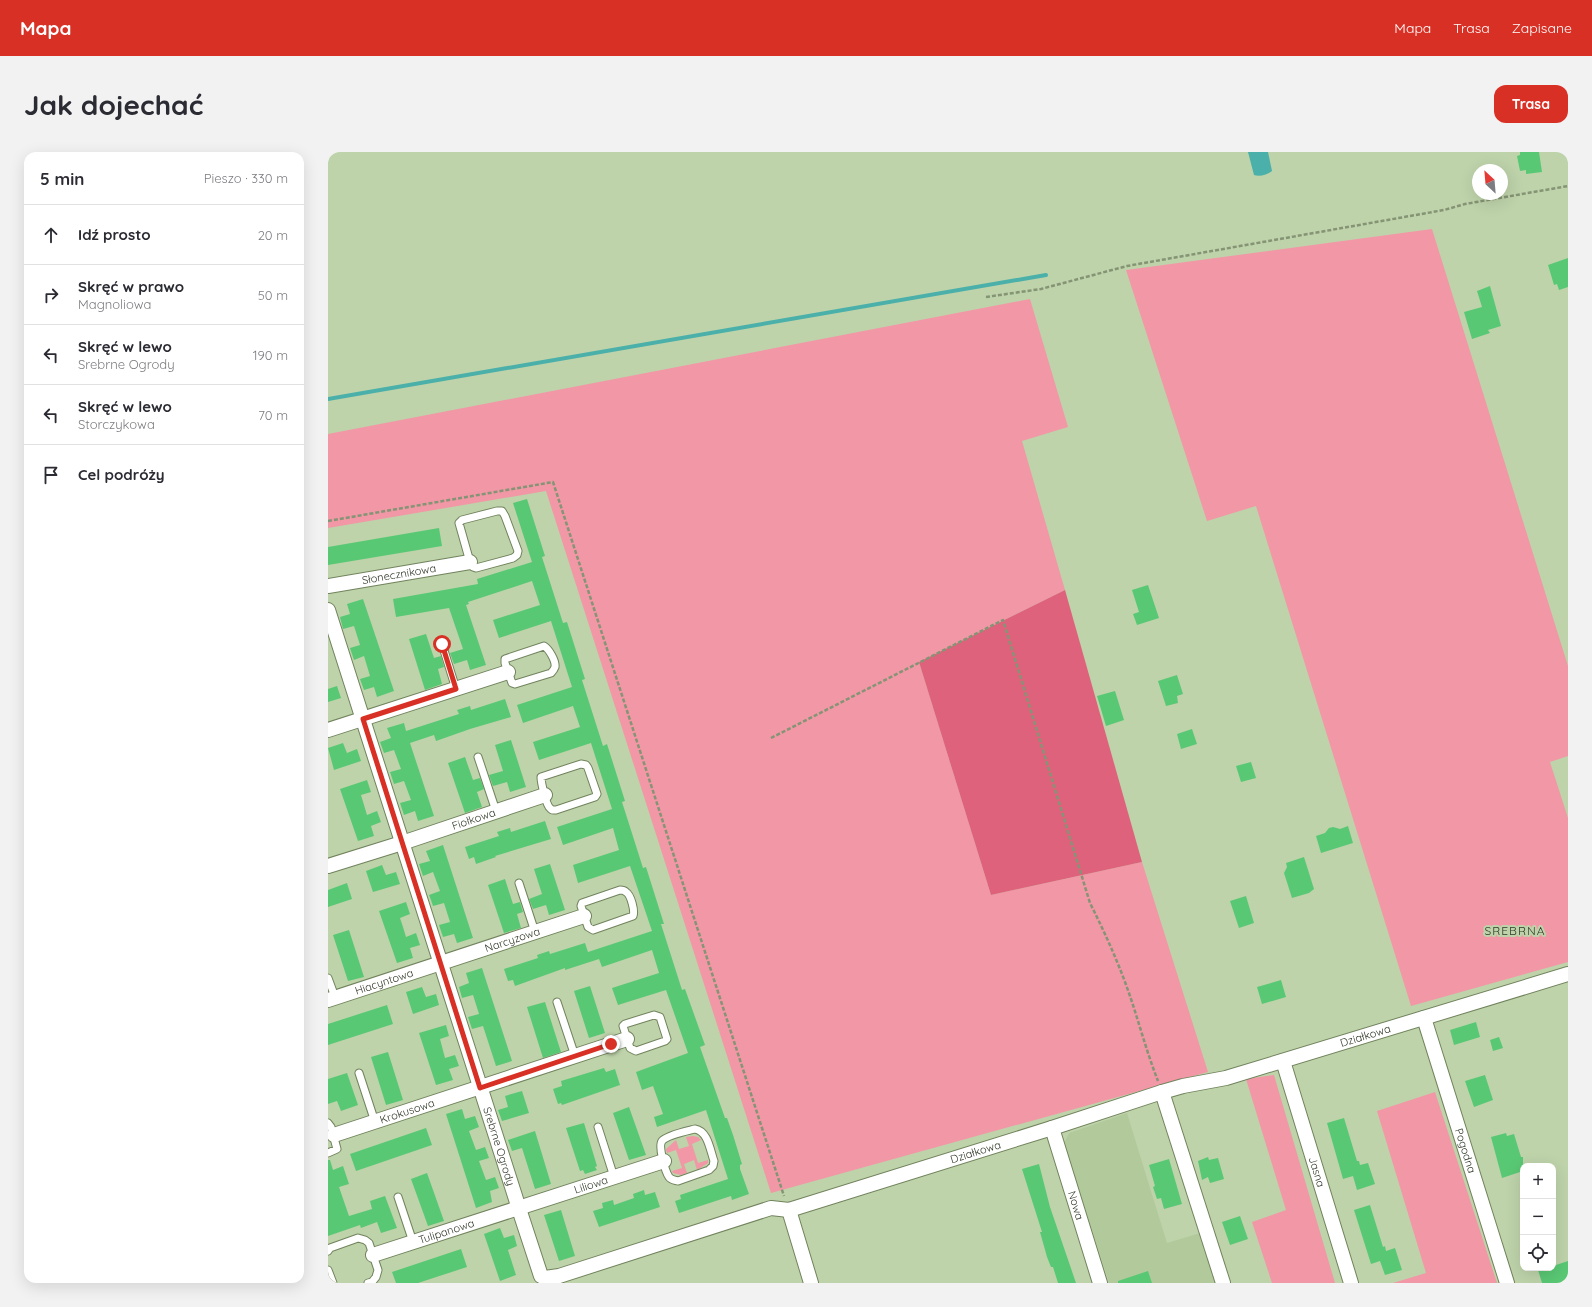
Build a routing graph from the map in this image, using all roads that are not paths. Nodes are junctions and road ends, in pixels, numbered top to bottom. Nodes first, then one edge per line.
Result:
1 (470, 562) junction
2 (328, 586) edge
3 (328, 610) edge
4 (442, 644) dead end
5 (508, 672) junction
6 (456, 689) junction
7 (363, 719) junction
8 (328, 730) edge
9 (478, 757) dead end
10 (545, 795) junction
11 (496, 811) junction
12 (402, 843) junction
13 (328, 866) edge
14 (518, 883) dead end
15 (584, 916) junction
16 (535, 932) junction
17 (440, 962) junction
18 (1568, 974) edge
19 (328, 978) edge
20 (331, 998) edge
21 (557, 1002) dead end
22 (1424, 1018) junction
23 (627, 1039) junction
24 (575, 1056) junction
25 (1283, 1061) junction
26 (359, 1073) dead end
27 (480, 1088) junction
28 (1162, 1092) junction
29 (375, 1122) junction
30 (598, 1127) dead end
31 (1052, 1128) junction
32 (331, 1129) edge
33 (328, 1154) edge
34 (664, 1161) junction
35 (614, 1177) junction
36 (398, 1197) dead end
37 (519, 1208) junction
38 (788, 1210) junction
39 (413, 1242) junction
40 (328, 1251) edge
41 (373, 1255) junction
42 (328, 1270) edge
43 (333, 1283) edge
44 (368, 1283) edge
45 (811, 1283) edge
46 (1100, 1283) edge
47 (1223, 1283) edge
48 (1351, 1283) edge
49 (1507, 1283) edge

1 - 1 lane
1 - 2 street, Słonecznikowa
3 - 7 street, Srebrne Ogrody
4 - 6 lane
5 - 5 lane
5 - 6 street
6 - 7 street
7 - 8 street
7 - 12 street, Srebrne Ogrody
9 - 11 lane
10 - 10 lane
10 - 11 street, Fiołkowa
11 - 12 street, Fiołkowa
12 - 13 street, Fiołkowa
12 - 17 street, Srebrne Ogrody
14 - 16 lane
15 - 15 lane
15 - 16 street, Narcyzowa
16 - 17 street, Narcyzowa
17 - 20 street, Hiacyntowa
17 - 27 street, Srebrne Ogrody
18 - 22 street, Działkowa
19 - 20 lane
21 - 24 lane
22 - 25 street, Działkowa
22 - 49 street, Pogodna
23 - 23 lane
23 - 24 street, Krokusowa
24 - 27 street, Krokusowa
25 - 28 street, Działkowa
25 - 48 street, Jasna
26 - 29 lane
27 - 29 street, Krokusowa
27 - 37 street, Srebrne Ogrody
28 - 31 street, Działkowa
28 - 47 street
29 - 32 street, Krokusowa
30 - 35 lane
31 - 38 street, Działkowa
31 - 46 street, Nowa
32 - 33 lane, Krokusowa
34 - 34 lane
34 - 35 street, Liliowa
35 - 37 street, Liliowa
36 - 39 lane
37 - 38 street, Srebrne Ogrody
37 - 39 street, Tulipanowa
38 - 45 street
39 - 41 street, Tulipanowa
40 - 41 lane
41 - 44 lane
42 - 43 lane

